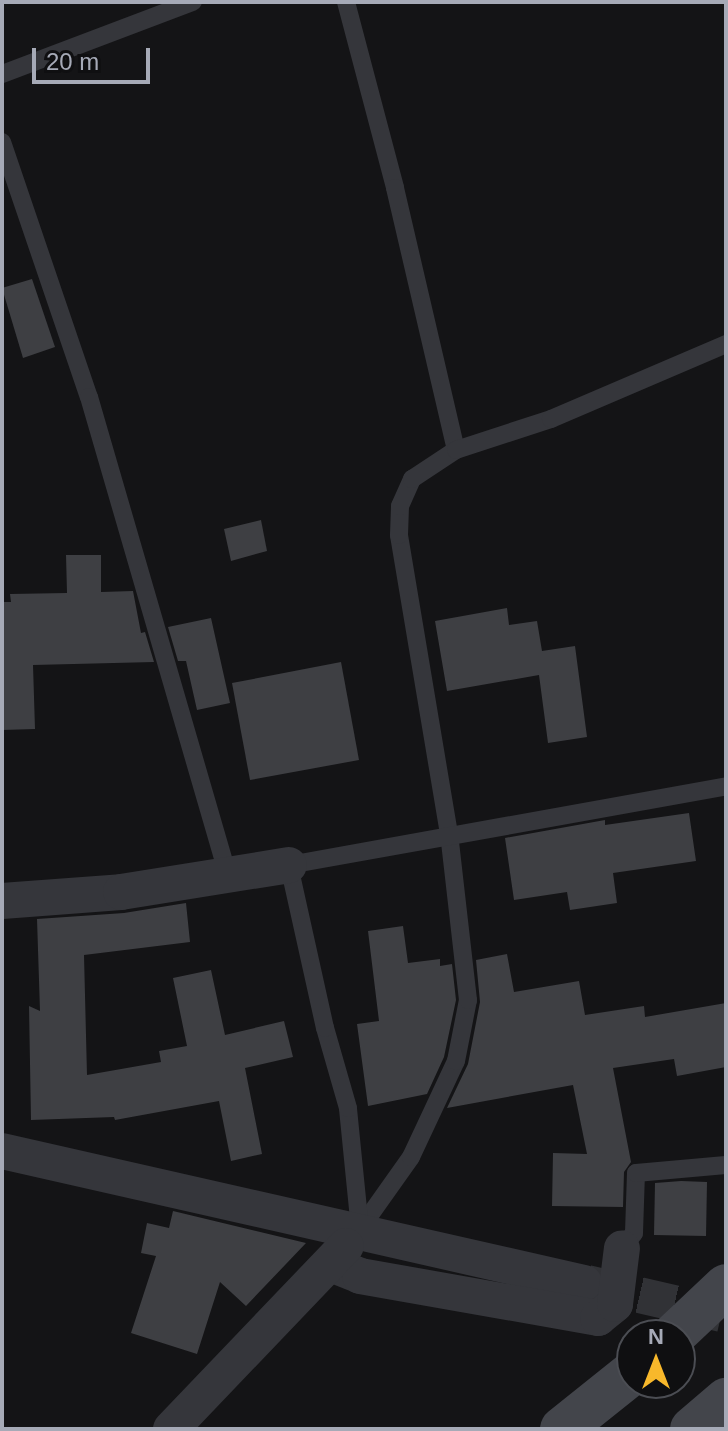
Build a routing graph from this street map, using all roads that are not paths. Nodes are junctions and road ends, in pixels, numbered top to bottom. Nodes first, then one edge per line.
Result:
1 (193, 2) edge
2 (346, 2) edge
3 (2, 74) edge
4 (2, 142) edge
5 (726, 344) edge
6 (456, 450) junction
7 (726, 786) edge
8 (449, 834) junction
9 (289, 865) junction
10 (228, 875) junction
11 (2, 901) edge
12 (2, 1151) edge
13 (726, 1165) edge
14 (360, 1229) junction
15 (622, 1248) joint
16 (331, 1264) junction
17 (584, 1283) tunnel mouth
18 (726, 1286) edge
19 (691, 1319) edge
20 (616, 1386) edge
21 (726, 1400) edge
22 (171, 1429) edge
23 (562, 1429) edge
24 (692, 1429) edge

1 - 3 lane
2 - 6 lane
4 - 10 lane
5 - 6 lane
6 - 8 lane
7 - 8 lane
8 - 9 lane
8 - 14 lane
9 - 10 street
9 - 14 lane
10 - 11 street
12 - 14 street
13 - 15 lane
14 - 16 street
14 - 17 street
15 - 16 street
16 - 22 street
18 - 19 main road
20 - 23 main road
21 - 24 main road

